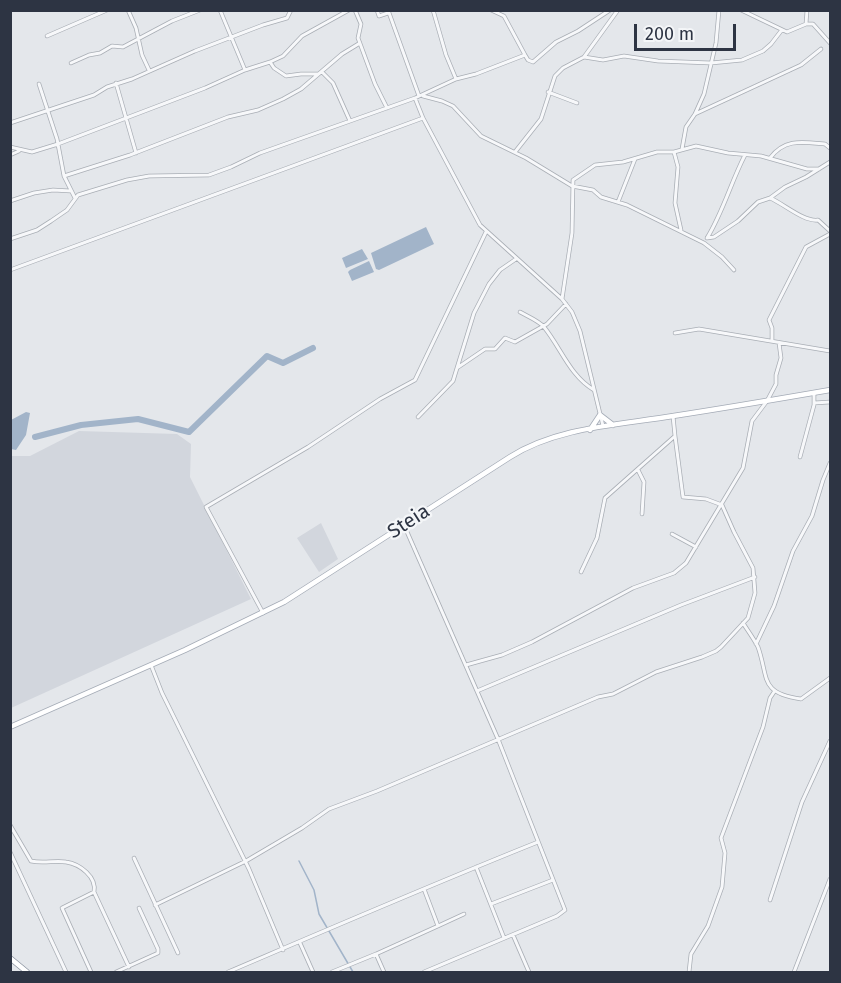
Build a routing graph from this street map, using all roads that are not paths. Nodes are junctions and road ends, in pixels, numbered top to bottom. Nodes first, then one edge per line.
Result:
1 (107, 10) edge
2 (128, 10) edge
3 (200, 10) edge
4 (220, 10) edge
5 (291, 10) edge
6 (349, 10) edge
7 (355, 10) edge
8 (377, 10) edge
9 (433, 10) edge
10 (491, 10) edge
11 (610, 10) edge
12 (618, 10) edge
13 (719, 10) edge
14 (741, 10) edge
15 (807, 10) edge
16 (388, 12) edge
17 (806, 24) junction
18 (781, 31) junction
19 (47, 36) dead end
20 (139, 37) junction
21 (231, 37) junction
22 (360, 43) junction
23 (831, 43) edge
24 (821, 49) dead end
25 (525, 55) junction
26 (584, 57) junction
27 (270, 62) junction
28 (71, 63) dead end
29 (711, 63) junction
30 (149, 70) junction
31 (244, 70) junction
32 (320, 73) junction
33 (456, 79) junction
34 (116, 83) junction
35 (39, 84) dead end
36 (548, 92) junction
37 (418, 96) junction
38 (577, 103) dead end
39 (387, 108) junction
40 (48, 110) junction
41 (695, 114) junction
42 (423, 117) junction
43 (126, 118) junction
44 (350, 121) junction
45 (10, 123) edge
46 (58, 144) junction
47 (10, 147) edge
48 (831, 148) edge
49 (682, 150) junction
50 (20, 151) junction
51 (515, 152) junction
52 (674, 152) junction
53 (136, 153) junction
54 (10, 155) edge
55 (745, 155) junction
56 (770, 158) junction
57 (635, 159) junction
58 (831, 162) edge
59 (819, 169) junction
60 (64, 176) junction
61 (572, 186) junction
62 (71, 191) junction
63 (75, 198) junction
64 (770, 198) junction
65 (10, 201) edge
66 (617, 202) junction
67 (681, 230) junction
68 (486, 232) junction
69 (831, 233) edge
70 (707, 238) junction
71 (10, 239) edge
72 (704, 243) junction
73 (516, 260) junction
74 (10, 270) edge
75 (734, 270) dead end
76 (562, 299) junction
77 (566, 304) junction
78 (520, 312) dead end
79 (543, 326) junction
80 (675, 333) dead end
81 (772, 341) junction
82 (779, 343) junction
83 (831, 351) edge
84 (456, 369) junction
85 (594, 390) junction
86 (831, 390) edge
87 (814, 393) junction
88 (766, 401) junction
89 (831, 402) edge
90 (814, 403) junction
91 (600, 414) junction
92 (673, 416) junction
93 (418, 417) dead end
94 (614, 425) junction
95 (603, 427) junction
96 (590, 429) junction
97 (675, 436) junction
98 (800, 457) dead end
99 (831, 463) edge
100 (637, 469) junction
101 (721, 504) junction
102 (642, 514) dead end
103 (404, 525) junction
104 (672, 534) dead end
105 (696, 547) junction
106 (581, 572) dead end
107 (755, 577) junction
108 (263, 613) junction
109 (743, 623) junction
110 (756, 644) junction
111 (151, 665) junction
112 (466, 665) junction
113 (831, 678) edge
114 (477, 691) junction
115 (774, 692) junction
116 (10, 727) edge
117 (498, 739) junction
118 (831, 741) edge
119 (10, 825) edge
120 (538, 842) junction
121 (10, 852) edge
122 (134, 858) dead end
123 (246, 861) junction
124 (476, 867) junction
125 (831, 879) edge
126 (553, 880) junction
127 (424, 889) junction
128 (94, 892) junction
129 (770, 900) dead end
130 (491, 904) junction
131 (155, 905) junction
132 (139, 908) dead end
133 (464, 914) dead end
134 (438, 926) junction
135 (513, 935) junction
136 (504, 938) junction
137 (300, 943) junction
138 (283, 950) junction
139 (178, 953) dead end
140 (376, 954) junction
141 (10, 958) edge
142 (129, 967) junction
143 (27, 972) edge
144 (66, 972) edge
145 (91, 972) edge
146 (116, 972) edge
147 (228, 972) edge
148 (313, 972) edge
149 (332, 972) edge
150 (384, 972) edge
151 (424, 972) edge
152 (529, 972) edge
153 (689, 972) edge
154 (794, 972) edge

1 - 19 street
2 - 20 street
3 - 20 street
4 - 21 street
5 - 21 street
6 - 27 street
7 - 22 street
8 - 16 street
9 - 33 street
10 - 25 street
11 - 25 street
12 - 26 street
13 - 29 street
14 - 18 street
15 - 17 street
16 - 37 street
17 - 18 street
17 - 23 street
18 - 29 street
20 - 28 street
20 - 30 street
21 - 30 street
21 - 31 street
22 - 32 street
22 - 39 street
24 - 41 street
25 - 33 street
26 - 29 street
26 - 36 street
27 - 31 street
27 - 32 street
29 - 41 street
30 - 34 street
31 - 43 street
32 - 44 street
32 - 53 street
33 - 37 street
34 - 40 street
34 - 43 street
35 - 40 street
36 - 38 street
36 - 51 street
37 - 39 street
37 - 42 street
37 - 51 street
39 - 44 street
40 - 45 street
40 - 46 street
41 - 49 street
42 - 68 street
42 - 74 street
43 - 46 street
43 - 53 street
44 - 63 street
46 - 50 street
46 - 60 street
47 - 50 street
48 - 56 street
49 - 52 street
49 - 55 street
50 - 54 street
51 - 61 street
52 - 57 street
52 - 67 street
53 - 60 street
55 - 56 street
55 - 70 street
56 - 59 street
57 - 61 street
57 - 66 street
58 - 59 street
59 - 64 street
60 - 62 street
61 - 66 street
61 - 76 street
62 - 63 street
62 - 65 street
63 - 71 street
64 - 69 street
64 - 70 street
66 - 67 street
67 - 72 street
68 - 73 street
68 - 108 street
69 - 81 street
70 - 72 street
72 - 75 street
73 - 76 street
73 - 84 street
76 - 77 street
77 - 79 street
77 - 85 street
78 - 79 street
79 - 84 street
79 - 85 street
80 - 81 street
81 - 82 street
82 - 83 street
82 - 88 street
84 - 93 street
85 - 91 street
86 - 87 main road, Steia
87 - 88 main road, Steia
87 - 90 street
88 - 92 main road, Steia
88 - 101 street
89 - 90 street
90 - 98 street
91 - 94 main road
91 - 95 street
91 - 96 main road
92 - 94 main road, Steia
92 - 97 street
94 - 95 main road, Steia
95 - 96 main road, Steia
96 - 103 main road, Steia
97 - 100 street
97 - 101 street
99 - 110 street
100 - 102 street
100 - 106 street
101 - 105 street
101 - 107 street
103 - 108 main road, Steia
103 - 112 street
104 - 105 street
105 - 112 street
107 - 109 street
107 - 114 street
108 - 111 main road, Steia
109 - 110 street
109 - 117 street
110 - 115 street
111 - 116 main road, Steia
111 - 123 street
112 - 114 street
113 - 115 street
114 - 117 street
115 - 153 street
117 - 120 street
117 - 123 street
118 - 129 street
119 - 128 street
120 - 124 street
120 - 126 street
121 - 144 street
122 - 131 street
123 - 131 street
123 - 138 street
124 - 127 street
124 - 130 street
125 - 154 street
126 - 130 street
126 - 135 street
127 - 134 street
127 - 137 street
128 - 142 street
128 - 145 street
130 - 136 street
131 - 139 street
132 - 142 street
133 - 134 street
134 - 140 street
135 - 136 street
135 - 152 street
136 - 151 street
137 - 138 street
137 - 148 street
138 - 147 street
140 - 149 street
140 - 150 street
141 - 143 main road
142 - 146 street

